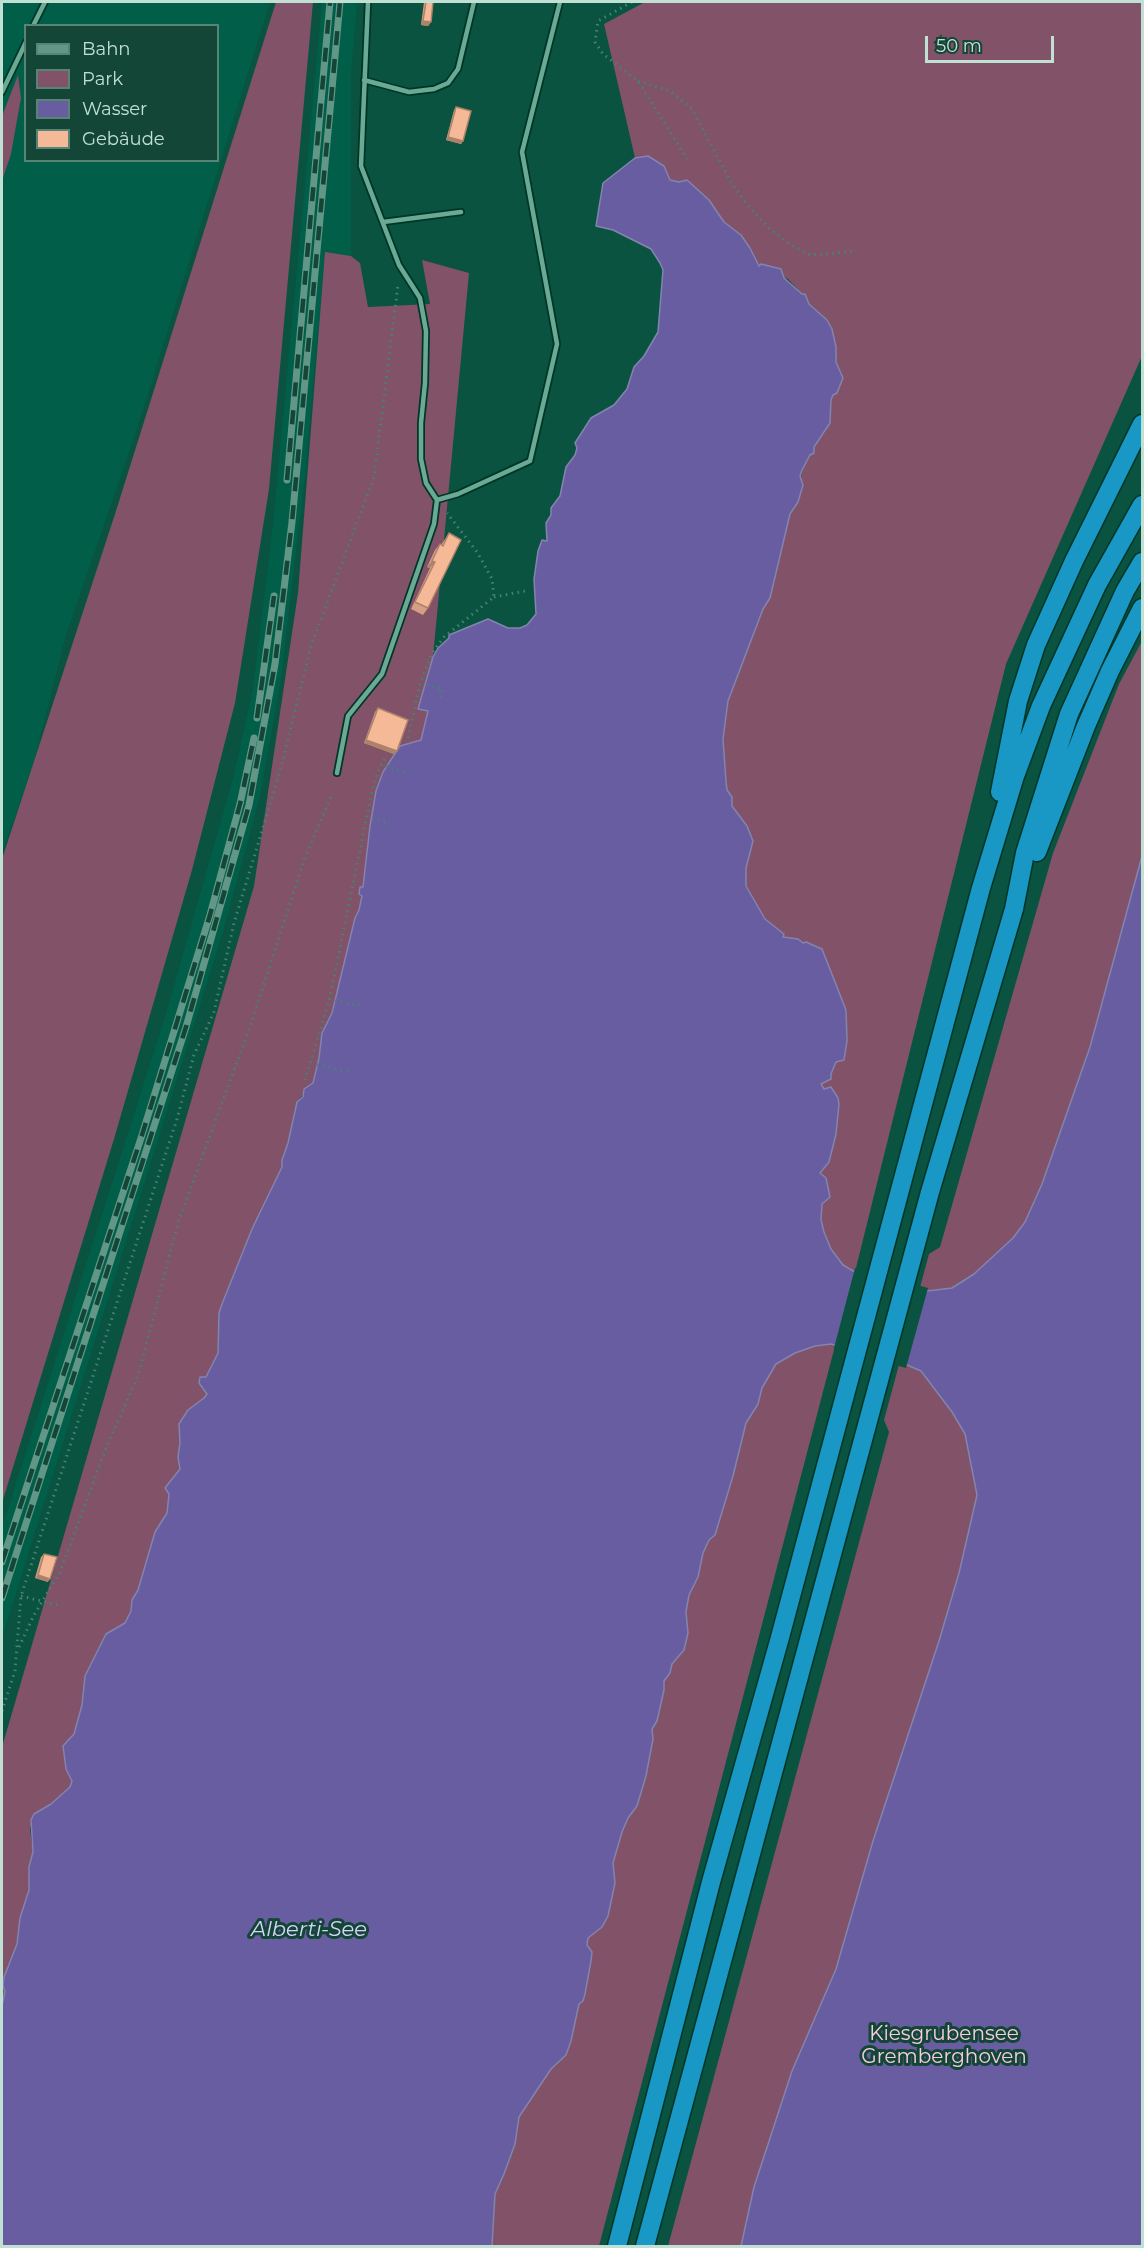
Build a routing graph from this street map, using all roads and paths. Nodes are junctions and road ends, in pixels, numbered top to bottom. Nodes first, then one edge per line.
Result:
1 (45, 2) edge
2 (368, 2) edge
3 (474, 2) edge
4 (561, 2) edge
5 (632, 2) edge
6 (34, 24) edge
7 (24, 46) edge
8 (364, 80) junction
9 (638, 81) junction
10 (2, 92) edge
11 (687, 159) dead end
12 (461, 212) dead end
13 (383, 222) junction
14 (852, 251) dead end
15 (399, 265) junction
16 (1143, 424) edge
17 (436, 500) junction
18 (1143, 505) edge
19 (1143, 562) edge
20 (525, 591) dead end
21 (494, 597) junction
22 (1143, 608) edge
23 (427, 685) dead end
24 (440, 700) dead end
25 (408, 738) dead end
26 (387, 755) dead end
27 (386, 766) dead end
28 (337, 773) dead end
29 (409, 774) dead end
30 (331, 797) dead end
31 (372, 819) dead end
32 (390, 823) dead end
33 (981, 888) junction
34 (1014, 909) junction
35 (335, 1000) dead end
36 (364, 1006) dead end
37 (317, 1065) dead end
38 (351, 1072) dead end
39 (305, 1080) dead end
40 (21, 1596) junction
41 (42, 1602) junction
42 (62, 1606) dead end
43 (18, 1649) junction
44 (2, 1711) edge
45 (617, 2247) edge
46 (645, 2247) edge

1 - 6 lane
2 - 8 lane
3 - 8 lane
4 - 17 lane
5 - 9 path
7 - 10 lane
8 - 13 lane
9 - 11 path
9 - 14 path
12 - 13 lane
13 - 15 lane
15 - 17 lane
15 - 40 path
16 - 33 highway
17 - 21 path
17 - 28 lane
18 - 33 highway
19 - 34 highway
20 - 21 path
21 - 25 path
22 - 34 highway
23 - 24 path
26 - 39 path
27 - 29 path
30 - 41 path
31 - 32 path
33 - 45 highway
34 - 46 highway
35 - 36 path
37 - 38 path
40 - 41 path
40 - 43 path
41 - 42 path
41 - 43 path
43 - 44 path

